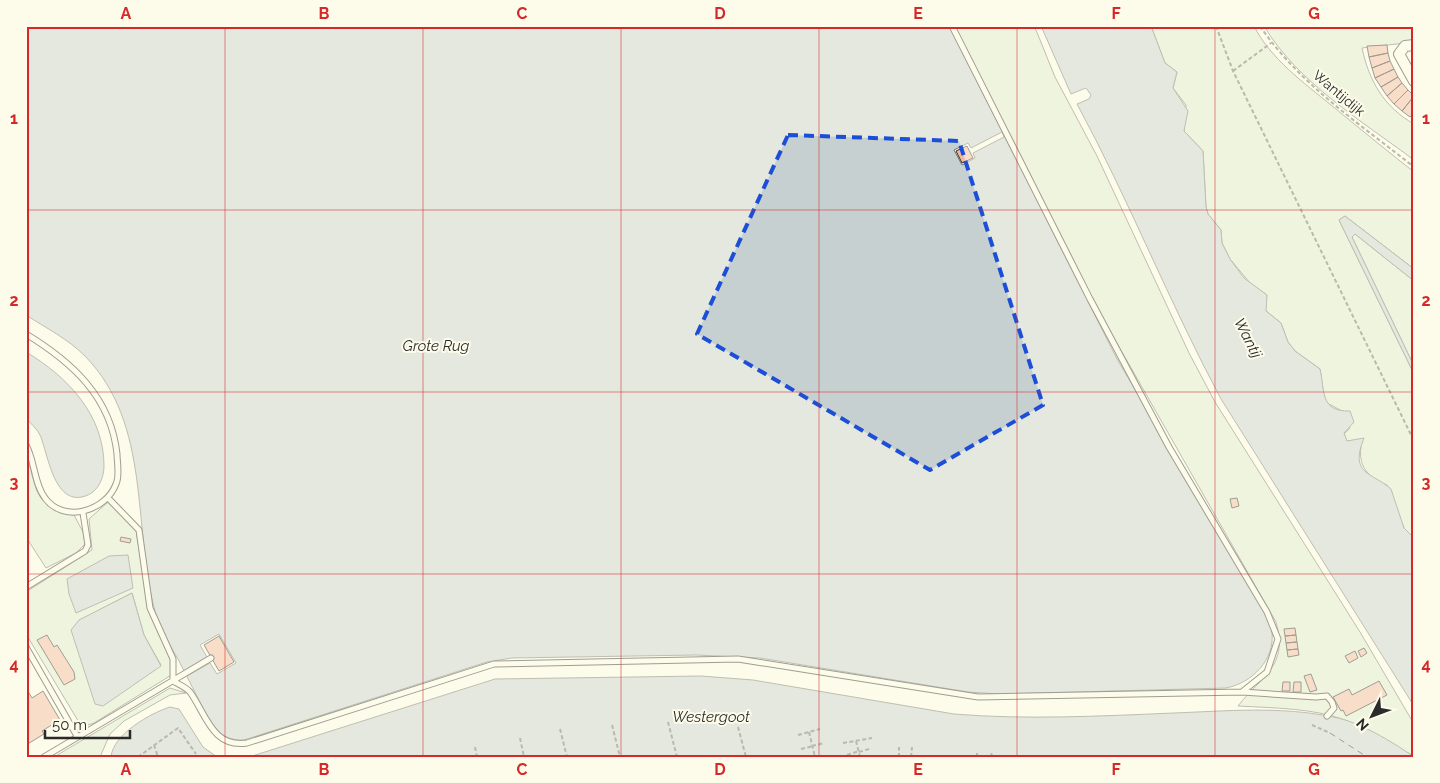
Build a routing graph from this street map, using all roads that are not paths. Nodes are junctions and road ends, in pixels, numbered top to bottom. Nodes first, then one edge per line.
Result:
1 (952, 26) edge
2 (1414, 45) edge
3 (1414, 81) edge
4 (26, 334) edge
5 (26, 445) edge
6 (108, 498) junction
7 (83, 513) junction
8 (26, 587) edge
9 (26, 647) edge
10 (211, 658) dead end
11 (173, 681) junction
12 (1242, 692) junction
13 (1327, 716) dead end
14 (77, 736) junction
15 (44, 757) edge

1 - 12 lane
2 - 3 street
4 - 6 lane
5 - 7 lane
6 - 7 lane
6 - 11 lane
7 - 8 lane
9 - 14 lane
10 - 11 lane
11 - 12 lane
11 - 14 lane
12 - 13 lane
14 - 15 lane

